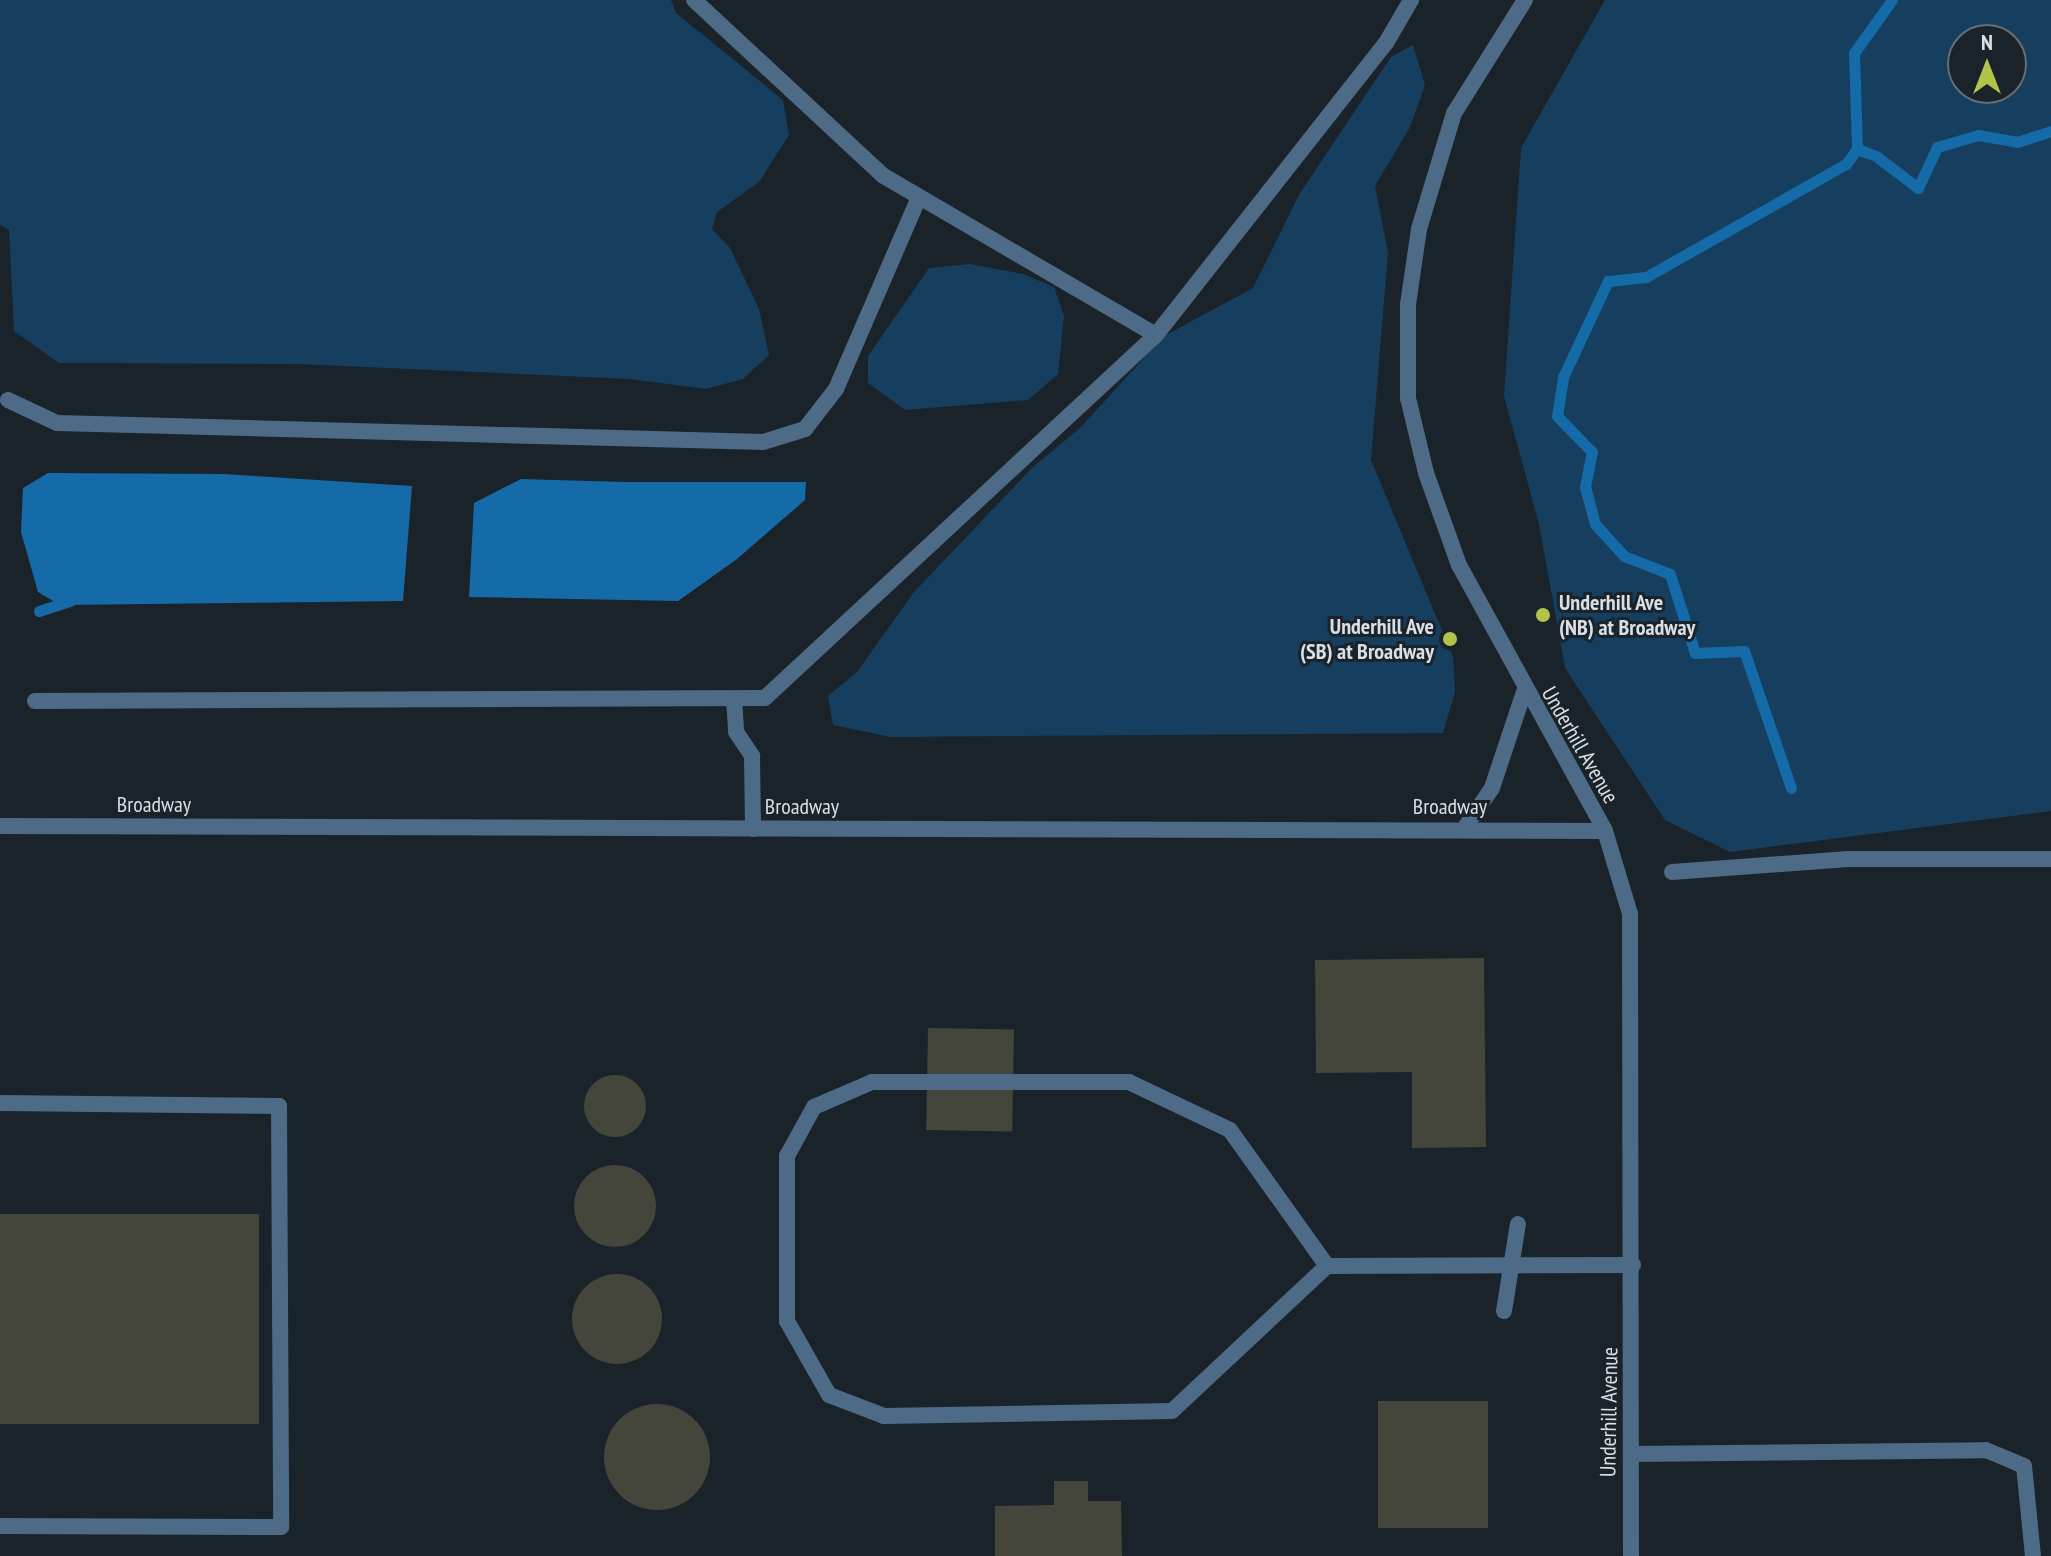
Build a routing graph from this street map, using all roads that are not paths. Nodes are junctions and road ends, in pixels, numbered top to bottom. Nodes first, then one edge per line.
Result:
1 (694, 0) edge
2 (1411, 0) edge
3 (1525, 0) edge
4 (919, 197) junction
5 (1156, 335) junction
6 (8, 400) dead end
7 (1524, 692) junction
8 (734, 700) junction
9 (35, 701) dead end
10 (0, 826) edge
11 (753, 829) junction
12 (1464, 829) junction
13 (1605, 831) junction
14 (2051, 859) edge
15 (1672, 872) dead end
16 (0, 1103) edge
17 (1518, 1224) dead end
18 (1512, 1265) junction
19 (1633, 1265) junction
20 (1327, 1266) junction
21 (1504, 1311) dead end
22 (1631, 1454) junction
23 (0, 1526) edge
24 (1631, 1556) edge
25 (2033, 1556) edge

1 - 4 street
2 - 5 street
3 - 7 street, Underhill Avenue
4 - 5 street
4 - 6 street
5 - 8 street
7 - 12 street
7 - 13 street, Underhill Avenue
8 - 9 street
8 - 11 street
10 - 11 street, Broadway
11 - 12 street, Broadway
12 - 13 street, Broadway
13 - 19 street, Underhill Avenue
14 - 15 street
16 - 23 street
17 - 18 street
18 - 19 street
18 - 20 street
18 - 21 street
19 - 22 street, Underhill Avenue
20 - 20 street
22 - 24 street, Underhill Avenue
22 - 25 street

